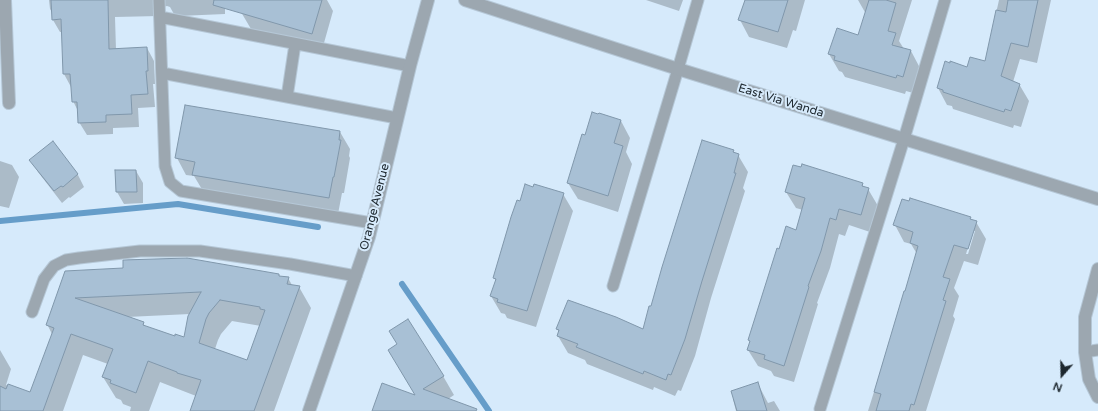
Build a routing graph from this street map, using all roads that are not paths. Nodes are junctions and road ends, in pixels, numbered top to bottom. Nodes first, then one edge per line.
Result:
1 (5, 0) edge
2 (159, 0) edge
3 (428, 0) edge
4 (465, 0) edge
5 (698, 0) edge
6 (945, 0) edge
7 (160, 17) junction
8 (295, 44) junction
9 (410, 66) junction
10 (678, 69) junction
11 (162, 73) junction
12 (287, 97) junction
13 (9, 103) dead end
14 (397, 118) junction
15 (904, 139) junction
16 (1098, 198) edge
17 (372, 223) junction
18 (1098, 269) edge
19 (356, 276) junction
20 (613, 286) dead end
21 (32, 312) dead end
22 (1098, 350) edge
23 (1085, 352) junction
24 (1098, 397) edge
25 (820, 409) dead end
26 (309, 411) edge

1 - 13 street
2 - 7 lane
3 - 9 street, Orange Avenue
4 - 10 street, East Via Wanda
5 - 10 lane
6 - 15 lane
7 - 8 lane
7 - 11 lane
8 - 9 lane
8 - 12 lane
9 - 14 street, Orange Avenue
10 - 15 street, East Via Wanda
10 - 20 lane
11 - 12 lane
11 - 17 lane
12 - 14 lane
14 - 17 street, Orange Avenue
15 - 16 street, East Via Wanda
15 - 25 lane
17 - 19 street, Orange Avenue
18 - 23 street
19 - 21 lane
19 - 26 street, Orange Avenue
22 - 23 lane
23 - 24 street

